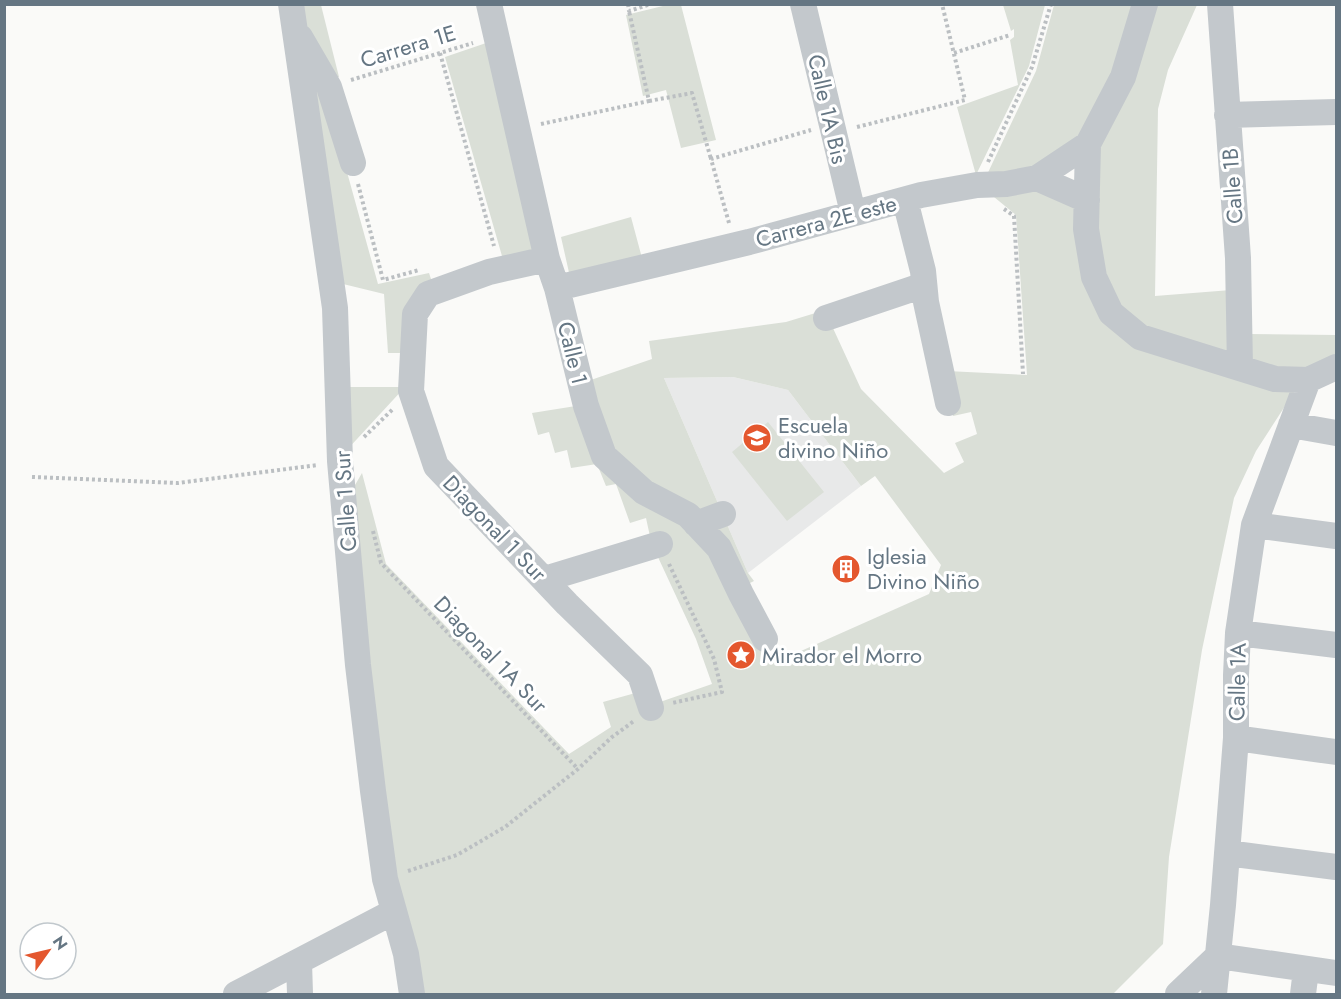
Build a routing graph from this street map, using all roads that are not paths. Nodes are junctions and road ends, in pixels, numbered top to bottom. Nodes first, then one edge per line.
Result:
1 (489, 4) edge
2 (803, 4) edge
3 (1145, 4) edge
4 (1220, 4) edge
5 (292, 14) edge
6 (1336, 112) edge
7 (1227, 115) junction
8 (1088, 144) junction
9 (352, 163) road end
10 (1037, 178) junction
11 (905, 200) junction
12 (1087, 200) junction
13 (853, 213) junction
14 (547, 259) junction
15 (924, 285) junction
16 (557, 288) junction
17 (826, 318) dead end
18 (1336, 367) edge
19 (1240, 368) junction
20 (1308, 380) junction
21 (948, 403) dead end
22 (1291, 424) junction
23 (1336, 433) edge
24 (723, 514) dead end
25 (696, 524) junction
26 (1254, 525) junction
27 (1336, 536) edge
28 (660, 544) road end
29 (545, 579) junction
30 (1238, 633) junction
31 (765, 639) dead end
32 (1336, 645) edge
33 (651, 708) road end
34 (1236, 738) junction
35 (1336, 752) edge
36 (1227, 853) junction
37 (1336, 867) edge
38 (393, 912) junction
39 (1218, 956) junction
40 (299, 962) junction
41 (1336, 973) edge
42 (1304, 982) edge
43 (236, 994) edge
44 (300, 994) edge
45 (412, 994) edge
46 (1178, 994) edge
47 (1214, 994) edge

1 - 14 street, Calle 1
2 - 13 street, Calle 1A Bis
3 - 8 street
4 - 7 street, Calle 1B
5 - 9 street
5 - 38 street, Calle 1 Sur
6 - 7 street
7 - 19 street, Calle 1B
8 - 10 street, Carrera 2E este
8 - 12 street
10 - 11 street, Carrera 2E este
10 - 12 street
11 - 13 street, Carrera 2E este
11 - 15 street
12 - 19 street
13 - 16 street, Carrera 2E este
14 - 16 street, Calle 1
14 - 29 street, Diagonal 1 Sur
15 - 17 street
15 - 21 street
16 - 25 street, Calle 1
18 - 20 street
19 - 20 street
20 - 22 street, Calle 1A
22 - 23 street
22 - 26 street, Calle 1A
24 - 25 street
25 - 31 street, Calle 1
26 - 27 street
26 - 30 street, Calle 1A
28 - 29 street
29 - 33 street, Diagonal 1 Sur
30 - 32 street
30 - 34 street, Calle 1A
34 - 35 street
34 - 36 street, Calle 1A
36 - 37 street
36 - 39 street, Calle 1A
38 - 40 street
38 - 45 street, Calle 1 Sur
39 - 42 street
39 - 46 street
39 - 47 street, Calle 1A
40 - 43 street
40 - 44 street
41 - 42 street

